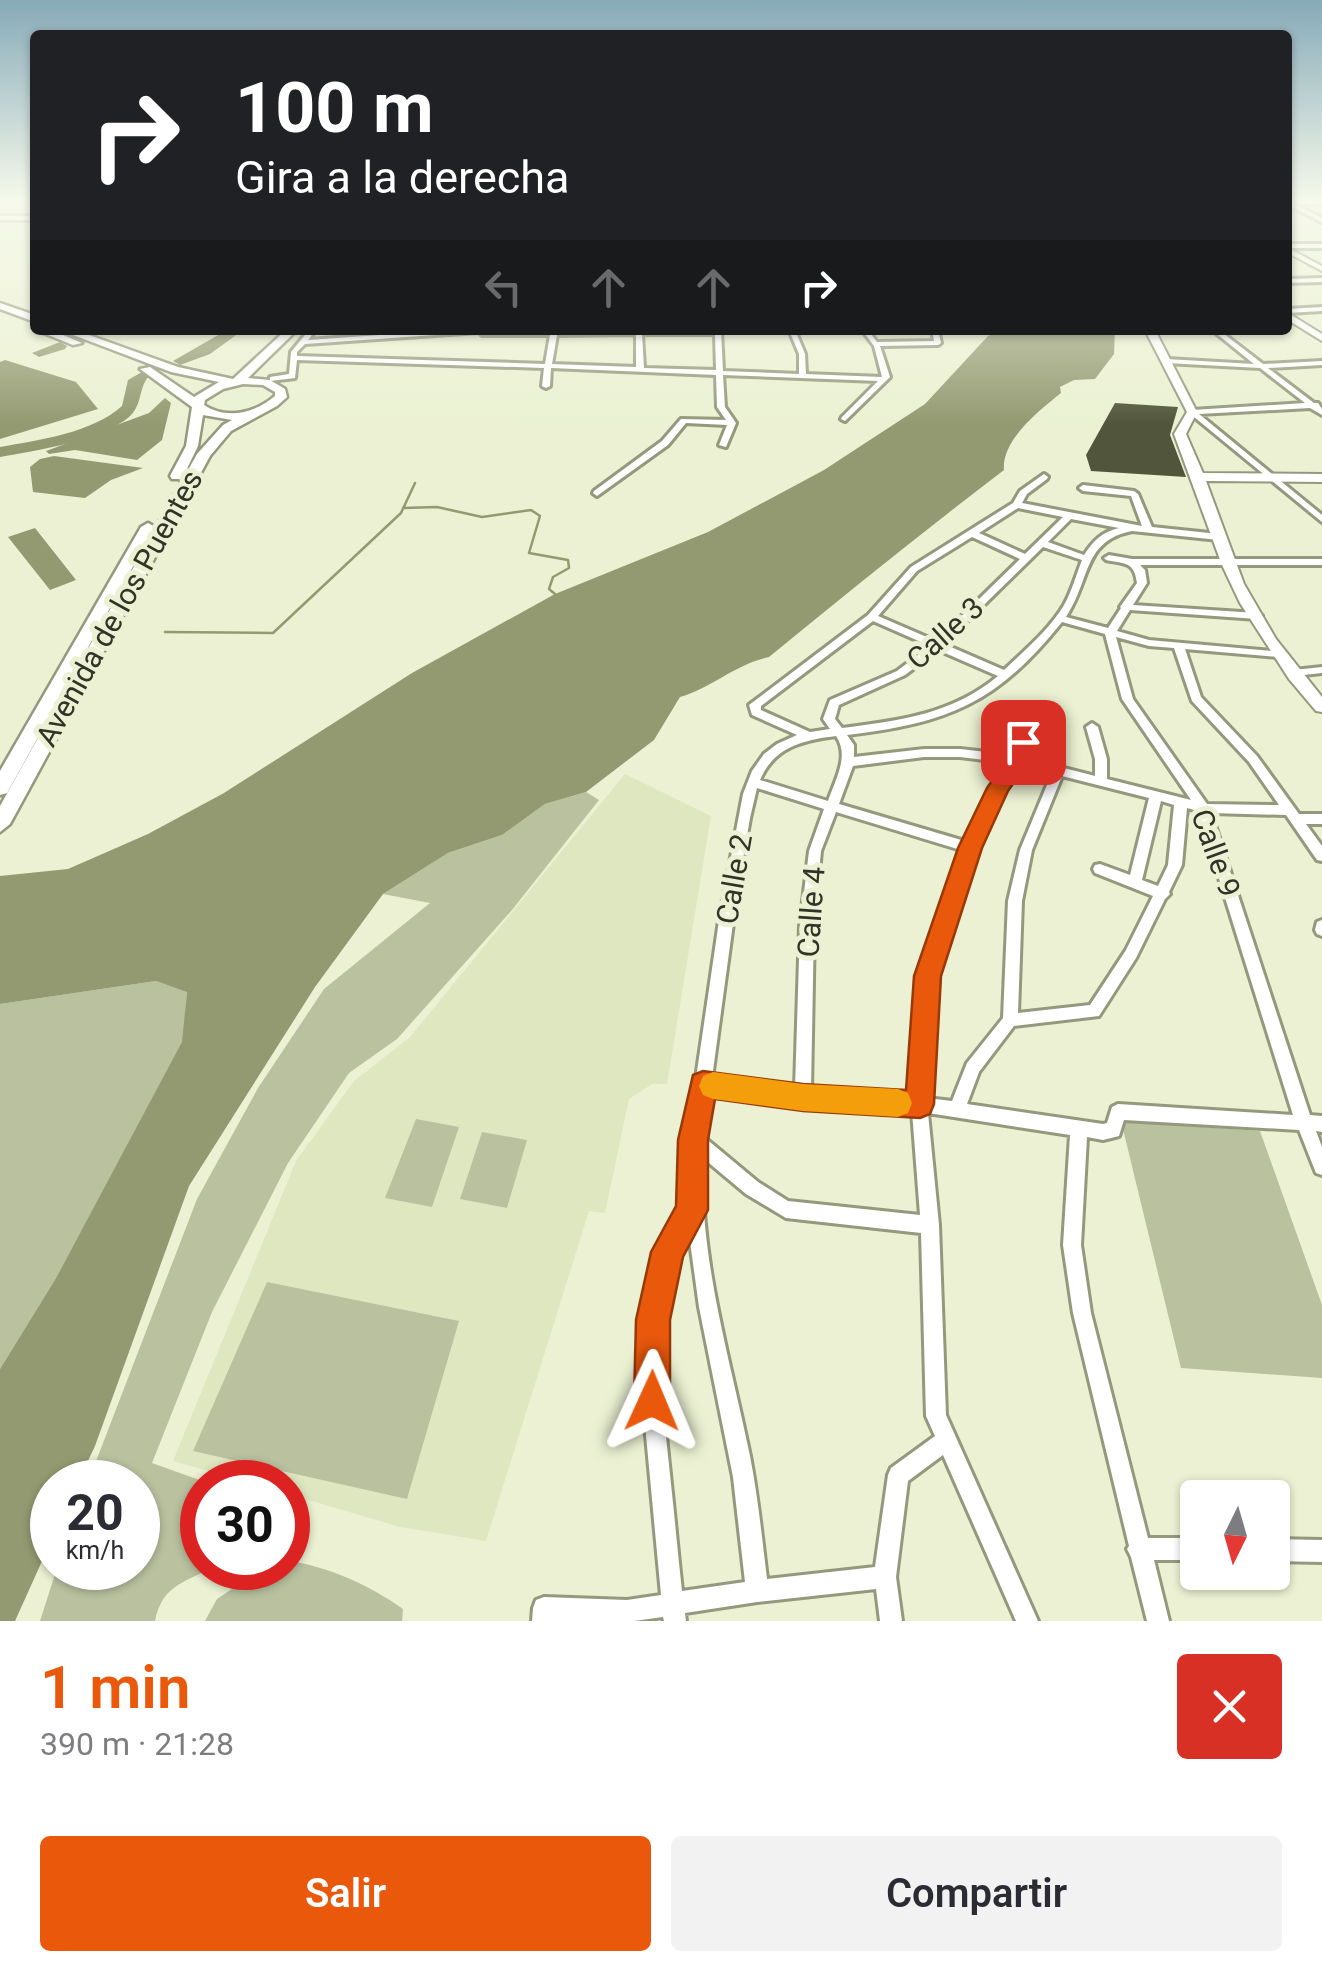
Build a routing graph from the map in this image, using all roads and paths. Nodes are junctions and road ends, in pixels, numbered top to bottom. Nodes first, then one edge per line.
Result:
1 (1292, 280) edge
2 (1322, 280) edge
3 (0, 306) edge
4 (1322, 310) edge
5 (1292, 312) edge
6 (1292, 314) edge
7 (1292, 314) edge
8 (0, 315) edge
9 (30, 317) edge
10 (30, 326) edge
11 (1322, 330) edge
12 (54, 335) edge
13 (79, 335) edge
14 (287, 335) edge
15 (306, 335) edge
16 (306, 335) edge
17 (554, 335) edge
18 (640, 335) edge
19 (718, 335) edge
20 (794, 335) edge
21 (868, 335) edge
22 (936, 335) edge
23 (1152, 335) edge
24 (1221, 335) edge
25 (1322, 338) edge
26 (874, 344) junction
27 (292, 358) junction
28 (262, 361) junction
29 (1166, 362) junction
30 (1322, 362) edge
31 (548, 366) junction
32 (1261, 366) junction
33 (640, 368) junction
34 (717, 372) junction
35 (195, 376) junction
36 (803, 377) junction
37 (884, 379) junction
38 (236, 382) junction
39 (273, 382) junction
40 (546, 386) dead end
41 (195, 404) junction
42 (1317, 405) edge
43 (258, 411) junction
44 (1192, 412) junction
45 (1322, 413) edge
46 (845, 418) dead end
47 (732, 423) junction
48 (723, 445) dead end
49 (1044, 477) dead end
50 (1201, 477) junction
51 (1322, 478) edge
52 (1274, 479) junction
53 (1083, 488) dead end
54 (596, 493) dead end
55 (1017, 506) junction
56 (1068, 517) junction
57 (1322, 519) edge
58 (1132, 528) junction
59 (1148, 530) junction
60 (974, 534) junction
61 (1219, 537) junction
62 (1044, 544) junction
63 (1027, 558) junction
64 (1085, 558) junction
65 (1109, 558) dead end
66 (1132, 562) junction
67 (1228, 562) junction
68 (1322, 562) edge
69 (1124, 607) junction
70 (1257, 616) junction
71 (872, 617) junction
72 (1060, 618) junction
73 (1110, 634) junction
74 (938, 644) junction
75 (1179, 647) junction
76 (1279, 654) junction
77 (1322, 670) edge
78 (1294, 673) junction
79 (1006, 675) junction
80 (1322, 707) edge
81 (1035, 720) dead end
82 (1092, 728) dead end
83 (841, 734) junction
84 (809, 736) junction
85 (1018, 760) junction
86 (848, 762) junction
87 (1058, 772) junction
88 (1100, 782) junction
89 (754, 783) junction
90 (6, 794) edge
91 (1156, 795) junction
92 (1181, 802) junction
93 (832, 806) junction
94 (1204, 808) junction
95 (1292, 815) junction
96 (1322, 819) edge
97 (0, 824) edge
98 (970, 848) junction
99 (1322, 856) edge
100 (1100, 869) dead end
101 (1135, 883) junction
102 (1162, 894) junction
103 (1010, 1020) junction
104 (703, 1084) junction
105 (803, 1098) junction
106 (920, 1104) junction
107 (956, 1111) junction
108 (1304, 1123) junction
109 (1322, 1124) edge
110 (1079, 1129) junction
111 (693, 1140) junction
112 (1322, 1167) edge
113 (692, 1210) junction
114 (930, 1225) junction
115 (944, 1441) junction
116 (1138, 1548) junction
117 (1180, 1549) edge
118 (1290, 1550) edge
119 (1322, 1551) edge
120 (885, 1576) junction
121 (757, 1590) junction
122 (674, 1612) edge
123 (543, 1621) edge
124 (891, 1621) edge
125 (1027, 1621) edge
126 (1158, 1621) edge

1 - 2 street
3 - 9 main road
4 - 5 street
6 - 11 main road
7 - 25 main road
8 - 10 main road
12 - 41 main road
13 - 35 main road
14 - 28 main road
15 - 27 street
16 - 39 main road
17 - 31 street
18 - 33 street
19 - 34 street
20 - 36 street
21 - 26 street
22 - 26 street
23 - 29 main road
24 - 32 street
26 - 37 street
27 - 31 street
27 - 39 street
28 - 35 main road
28 - 38 main road
29 - 32 street
29 - 44 main road
30 - 32 street
31 - 33 street
31 - 40 street
32 - 42 street
33 - 34 street
34 - 36 street
34 - 47 street
35 - 38 main road
36 - 37 street
37 - 46 street
38 - 39 main road
38 - 41 main road
39 - 43 main road
41 - 43 main road
41 - 90 main road, Avenida de los Puentes
42 - 44 street
42 - 45 street
43 - 90 main road, Avenida de los Puentes
44 - 50 main road
44 - 52 street
47 - 48 street
47 - 54 street
49 - 55 street
50 - 52 main road
50 - 61 main road
51 - 52 main road
52 - 57 street
53 - 59 street
55 - 56 street
55 - 60 street
56 - 58 street
56 - 62 street, Calle 3
58 - 59 street
58 - 64 street
59 - 61 street
60 - 63 street
60 - 71 street
61 - 67 main road
62 - 63 street, Calle 3
62 - 64 street
63 - 74 street, Calle 3
64 - 72 street, Calle 2
65 - 66 street
66 - 67 street
66 - 69 street
67 - 68 street
67 - 70 main road
69 - 70 street
69 - 73 street
70 - 76 main road
71 - 74 street
71 - 84 street
72 - 73 street
72 - 79 street, Calle 2
73 - 75 street
73 - 94 street, Calle 9
74 - 79 street
74 - 83 street, Calle 3
75 - 76 street
75 - 95 street
76 - 78 main road
77 - 78 street
78 - 80 main road
79 - 83 street, Calle 2
81 - 85 street
82 - 88 street
83 - 84 street, Calle 2
83 - 86 street
84 - 89 street, Calle 2
85 - 86 street
85 - 87 street
85 - 98 street
86 - 93 street, Calle 4
87 - 88 street
87 - 103 street
88 - 91 street
89 - 93 street
89 - 104 street, Calle 2
90 - 97 main road, Avenida de los Puentes
91 - 92 street
91 - 101 street
92 - 94 street
92 - 102 street
93 - 98 street
93 - 105 street, Calle 4
94 - 95 street
94 - 108 street, Calle 9
95 - 96 street
95 - 99 street
98 - 106 street
100 - 101 street
101 - 102 street
102 - 103 street
103 - 107 street
104 - 105 street
104 - 111 street, Calle 2
105 - 106 street
106 - 107 street
106 - 114 street
107 - 110 street
108 - 109 street
108 - 110 street
108 - 112 street, Calle 9
110 - 116 street
111 - 113 street, Calle 2
111 - 114 street
113 - 121 street, Calle 2
113 - 122 street
114 - 115 street
115 - 120 street
115 - 125 street
116 - 117 street
116 - 126 street
118 - 119 street
120 - 121 street
120 - 124 street
121 - 122 street
122 - 123 street

